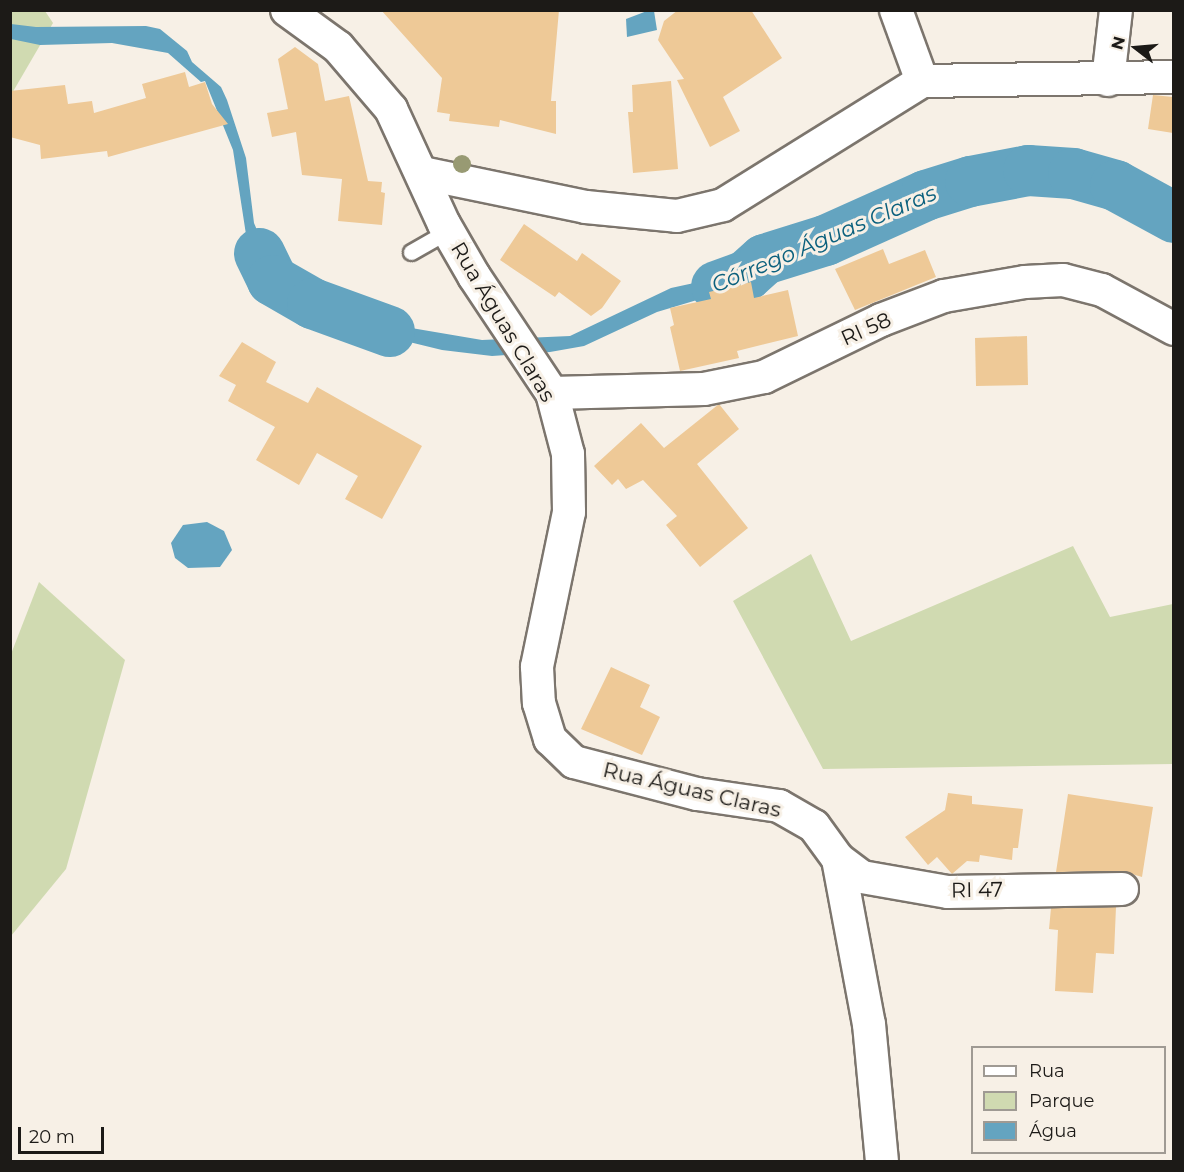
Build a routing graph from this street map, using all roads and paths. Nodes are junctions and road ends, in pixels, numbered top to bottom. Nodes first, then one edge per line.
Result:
1 (287, 10) edge
2 (896, 10) edge
3 (1116, 10) edge
4 (1173, 77) edge
5 (1108, 80) junction
6 (922, 81) junction
7 (422, 173) junction
8 (448, 231) junction
9 (411, 252) dead end
10 (1173, 329) edge
11 (552, 393) junction
12 (838, 859) junction
13 (1122, 889) dead end
14 (882, 1161) edge

1 - 7 street, Rua Águas Claras
2 - 6 street
3 - 5 street
4 - 5 street
5 - 6 street
6 - 7 street
7 - 8 street, Rua Águas Claras
8 - 9 lane
8 - 11 street, Rua Águas Claras
10 - 11 street, RI 58
11 - 12 street, Rua Águas Claras
12 - 13 street, RI 47
12 - 14 street, Rua Águas Claras

